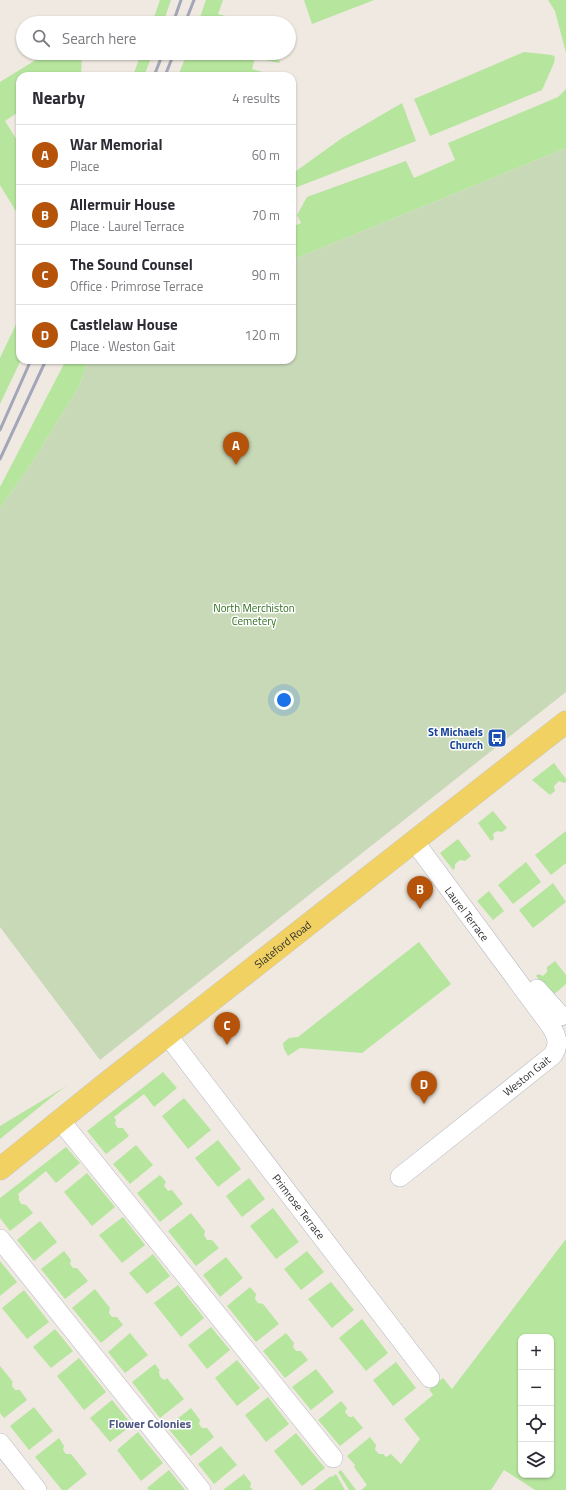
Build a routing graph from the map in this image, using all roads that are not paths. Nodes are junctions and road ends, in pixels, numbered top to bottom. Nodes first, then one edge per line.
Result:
1 (566, 722) edge
2 (414, 841) junction
3 (493, 948) junction
4 (561, 1016) dead end
5 (168, 1036) junction
6 (60, 1120) junction
7 (0, 1169) edge
8 (400, 1177) dead end
9 (0, 1239) edge
10 (430, 1378) dead end
11 (0, 1443) edge
12 (333, 1458) dead end
13 (37, 1490) edge
14 (202, 1490) edge

1 - 2 main road, Slateford Road
2 - 3 street, Laurel Terrace
2 - 5 main road, Slateford Road
3 - 4 street
3 - 8 street, Weston Gait
5 - 6 main road, Slateford Road
5 - 10 street, Primrose Terrace
6 - 7 main road, Slateford Road
6 - 12 street
9 - 14 street
11 - 13 street

